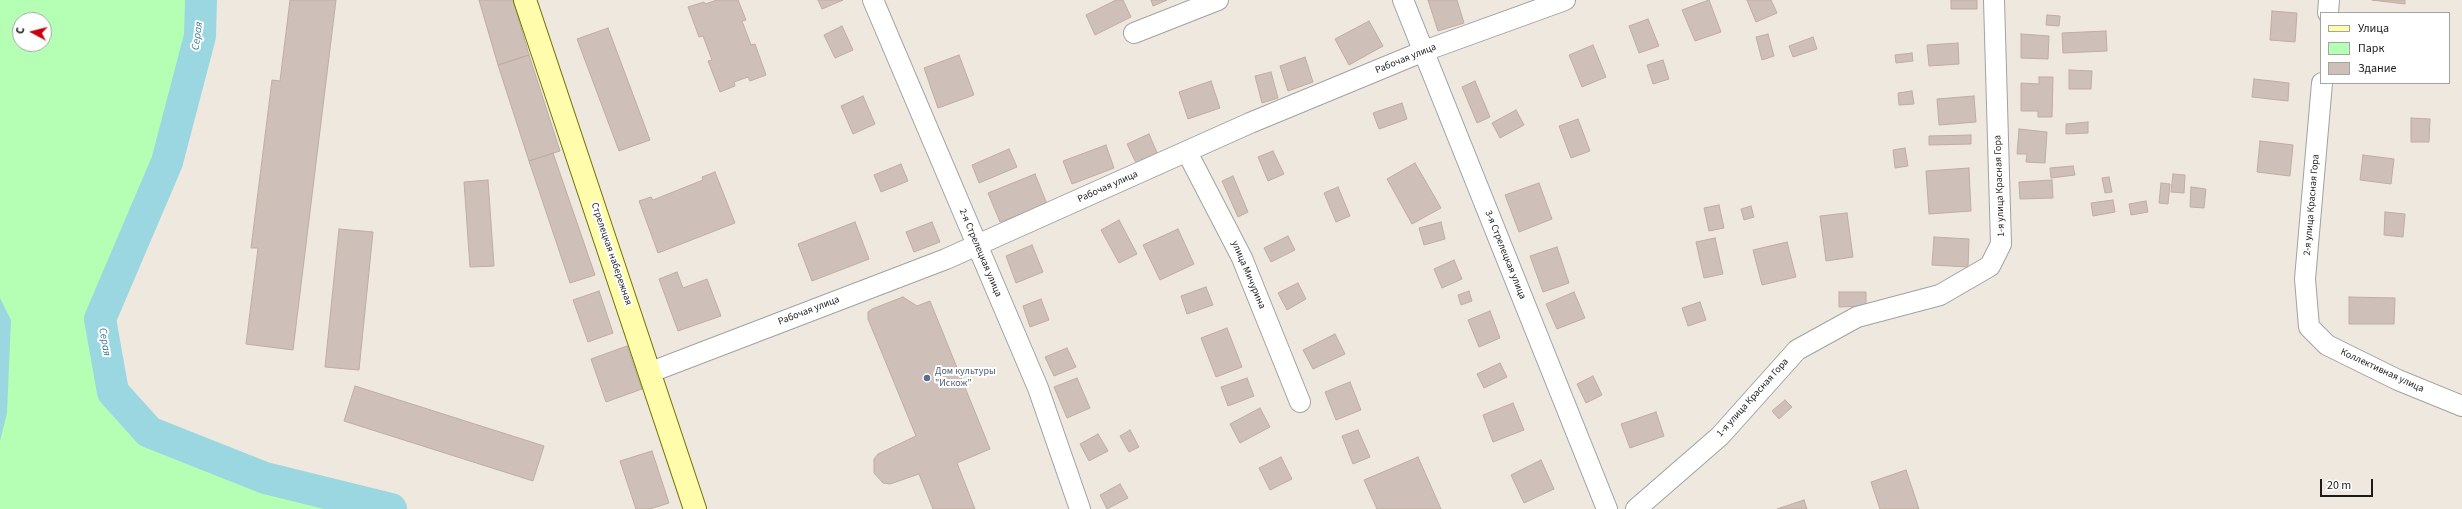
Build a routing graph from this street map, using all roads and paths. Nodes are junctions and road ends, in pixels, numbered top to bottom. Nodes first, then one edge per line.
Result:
1 (525, 0) edge
2 (874, 0) edge
3 (1218, 0) edge
4 (1403, 0) edge
5 (1565, 0) edge
6 (1994, 0) edge
7 (2329, 0) edge
8 (2328, 12) edge
9 (1134, 33) dead end
10 (1424, 51) junction
11 (2322, 84) edge
12 (1187, 152) junction
13 (976, 246) junction
14 (2309, 327) joint
15 (651, 372) junction
16 (1300, 402) dead end
17 (2462, 406) edge
18 (695, 509) edge
19 (1080, 509) edge
20 (1607, 509) edge
21 (1636, 509) edge

1 - 15 street, Стрелецкая набережная
2 - 13 street, 2-я Стрелецкая улица
3 - 9 street
4 - 10 street, 3-я Стрелецкая улица
5 - 10 street, Рабочая улица
6 - 21 street, 1-я улица Красная Гора
7 - 8 street
10 - 12 street, Рабочая улица
10 - 20 street, 3-я Стрелецкая улица
11 - 14 street, 2-я улица Красная Гора
12 - 13 street, Рабочая улица
12 - 16 street, улица Мичурина
13 - 15 street, Рабочая улица
13 - 19 street, 2-я Стрелецкая улица
14 - 17 street, Коллективная улица
15 - 18 street, Стрелецкая набережная

